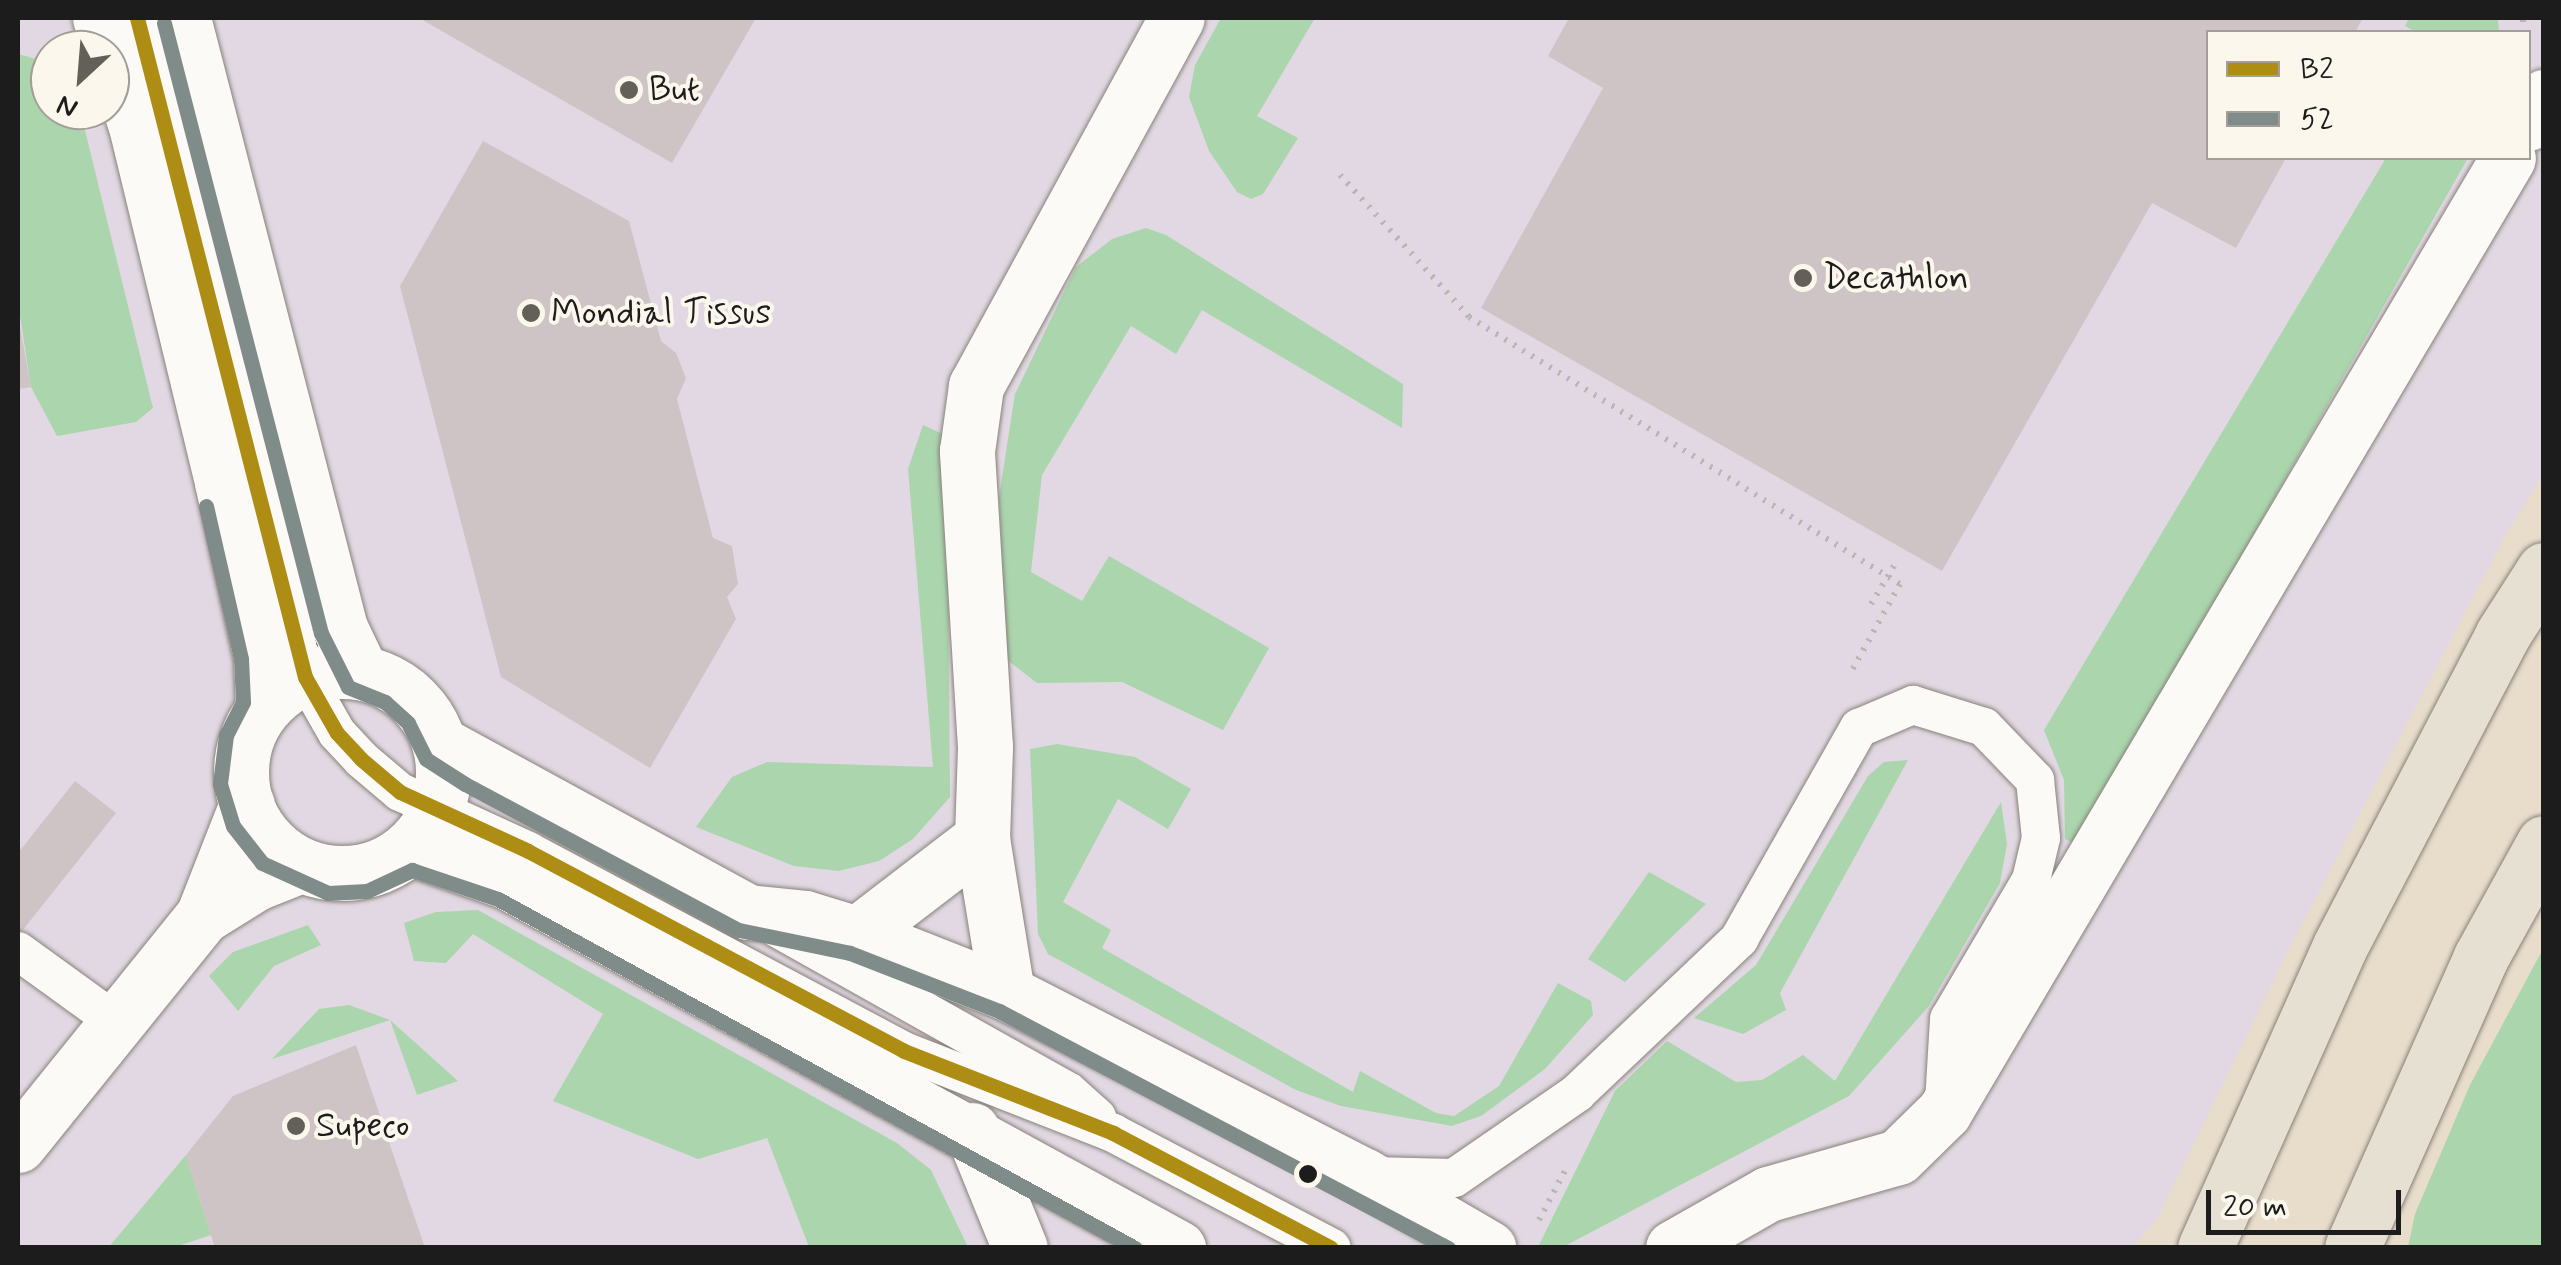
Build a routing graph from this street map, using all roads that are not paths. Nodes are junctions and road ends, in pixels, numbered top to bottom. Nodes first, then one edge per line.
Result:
1 (100, 18) edge
2 (137, 18) edge
3 (182, 18) edge
4 (1177, 18) edge
5 (2507, 160) edge
6 (238, 478) junction
7 (310, 497) junction
8 (2544, 570) edge
9 (362, 672) junction
10 (284, 692) junction
11 (440, 744) junction
12 (247, 804) junction
13 (424, 829) junction
14 (982, 838) junction
15 (2544, 842) edge
16 (301, 865) junction
17 (748, 912) junction
18 (203, 916) junction
19 (857, 934) junction
20 (18, 951) edge
21 (1008, 993) junction
22 (116, 1022) junction
23 (1944, 1112) junction
24 (972, 1130) junction
25 (1114, 1132) junction
26 (18, 1145) edge
27 (1365, 1176) junction
28 (1510, 1239) edge
29 (1020, 1248) edge
30 (1178, 1248) edge
31 (1332, 1248) edge
32 (1673, 1248) edge
33 (2205, 1248) edge
34 (2352, 1248) edge

1 - 6 street
2 - 6 lane
3 - 7 street
4 - 14 street
5 - 23 street
6 - 7 lane
6 - 10 street
7 - 9 street
8 - 33 highway
9 - 10 street
9 - 11 street
10 - 12 street
10 - 13 lane
11 - 13 street
11 - 17 street
12 - 16 street
12 - 18 street
13 - 16 street
13 - 24 street
13 - 25 lane
14 - 19 street
14 - 21 street
15 - 34 highway
16 - 18 street
17 - 19 street
17 - 25 lane
18 - 22 street
19 - 21 street
20 - 22 lane
21 - 27 street
22 - 26 street
23 - 27 lane
23 - 32 street
24 - 29 street
24 - 30 street
25 - 31 lane
27 - 28 street

